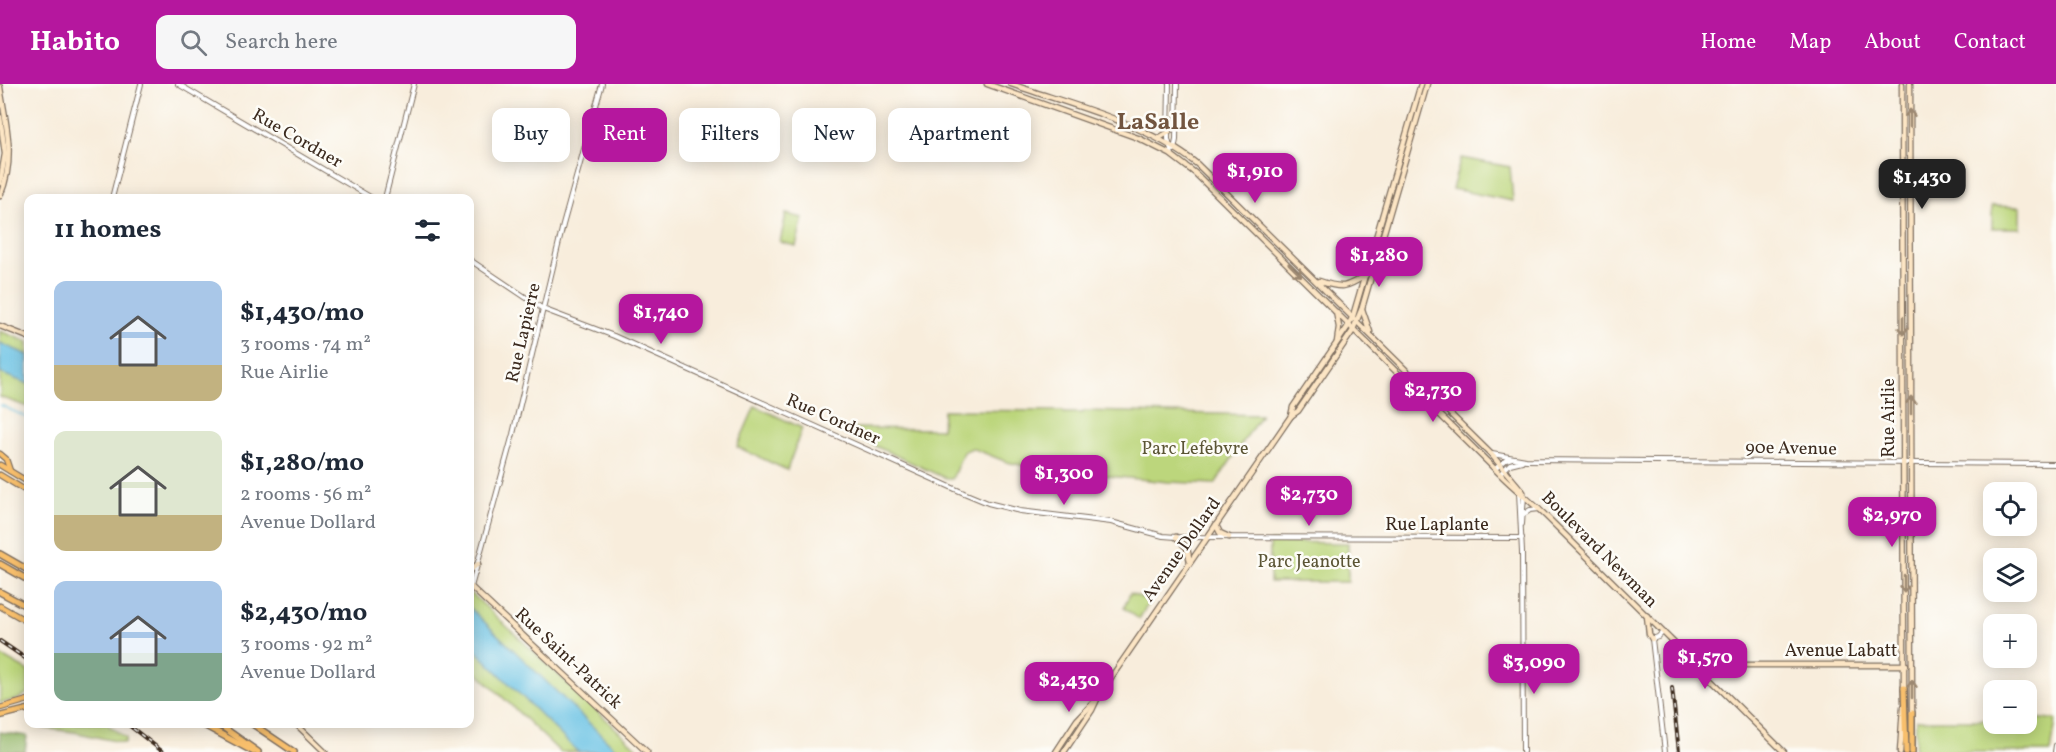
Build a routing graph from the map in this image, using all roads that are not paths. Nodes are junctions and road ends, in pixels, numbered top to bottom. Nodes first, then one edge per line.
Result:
1 (141, 84) edge
2 (178, 84) edge
3 (414, 84) edge
4 (602, 84) edge
5 (987, 84) edge
6 (1011, 84) edge
7 (1169, 84) edge
8 (1177, 84) edge
9 (1421, 84) edge
10 (1427, 84) edge
11 (1902, 84) edge
12 (1910, 84) edge
13 (0, 86) edge
14 (0, 117) edge
15 (1169, 132) junction
16 (1158, 138) junction
17 (1172, 146) junction
18 (0, 152) edge
19 (1173, 156) junction
20 (5, 158) junction
21 (0, 183) edge
22 (113, 194) edge
23 (365, 194) edge
24 (386, 194) edge
25 (0, 196) edge
26 (474, 263) edge
27 (1366, 275) junction
28 (1317, 280) junction
29 (1362, 308) junction
30 (543, 309) junction
31 (1335, 310) junction
32 (1353, 316) junction
33 (1357, 321) junction
34 (1349, 324) junction
35 (0, 326) edge
36 (1354, 329) junction
37 (1371, 334) junction
38 (24, 335) edge
39 (1336, 344) junction
40 (1291, 416) junction
41 (0, 454) edge
42 (1491, 454) junction
43 (1513, 458) junction
44 (1526, 460) junction
45 (1903, 463) junction
46 (1911, 463) junction
47 (2056, 464) edge
48 (0, 465) edge
49 (1498, 467) junction
50 (10, 471) junction
51 (1502, 472) junction
52 (0, 475) edge
53 (24, 480) edge
54 (24, 490) edge
55 (1521, 492) junction
56 (1539, 509) junction
57 (1524, 514) junction
58 (1216, 525) junction
59 (1521, 528) junction
60 (1176, 537) junction
61 (1229, 537) junction
62 (1207, 538) junction
63 (1522, 538) junction
64 (0, 554) edge
65 (1190, 563) junction
66 (0, 564) edge
67 (478, 564) junction
68 (474, 567) edge
69 (24, 568) edge
70 (474, 575) edge
71 (24, 578) edge
72 (474, 590) edge
73 (0, 592) edge
74 (24, 605) edge
75 (0, 606) edge
76 (1647, 616) junction
77 (24, 620) edge
78 (1663, 632) junction
79 (1652, 639) junction
80 (1904, 665) junction
81 (1912, 665) junction
82 (1699, 668) junction
83 (1904, 688) junction
84 (1096, 700) junction
85 (24, 701) edge
86 (0, 708) edge
87 (24, 710) edge
88 (1912, 713) joint
89 (0, 716) edge
90 (210, 728) edge
91 (223, 728) edge
92 (258, 728) edge
93 (300, 728) edge
94 (2056, 746) edge
95 (256, 752) edge
96 (294, 752) edge
97 (325, 752) edge
98 (647, 752) edge
99 (1056, 752) edge
100 (1064, 752) edge
101 (1523, 752) edge
102 (1665, 752) edge
103 (1784, 752) edge
104 (1900, 752) edge
105 (1906, 752) edge
106 (1912, 752) edge
107 (2055, 752) edge

1 - 22 street
2 - 23 street, Rue Cordner
3 - 24 street
4 - 30 street, Rue Lapierre
5 - 19 main road, Boulevard Newman
6 - 16 main road, Boulevard Newman
7 - 15 street
8 - 17 street
9 - 27 main road, Avenue Dollard
10 - 29 main road, Avenue Dollard
11 -> 45 main road, Rue Airlie
46 -> 12 main road, Rue Airlie
13 - 25 main road
14 - 20 main road
15 - 16 main road
15 - 17 street
16 - 17 main road, Boulevard Newman
17 - 19 street
17 - 28 main road, Boulevard Newman
18 - 20 main road
19 -> 31 main road, Boulevard Newman
20 - 21 main road
26 - 30 street, Rue Cordner
27 - 28 main road
27 - 32 main road, Avenue Dollard
28 - 32 main road, Boulevard Newman
29 - 33 main road, Avenue Dollard
29 - 37 main road
30 - 60 street, Rue Cordner
30 - 67 street, Rue Lapierre
31 - 34 main road, Boulevard Newman
31 - 39 main road
32 - 33 main road, Boulevard Newman
32 - 34 main road, Avenue Dollard
33 - 36 main road, Avenue Dollard
33 - 37 main road, Boulevard Newman
34 - 36 main road, Boulevard Newman
34 - 39 main road, Avenue Dollard
35 - 38 main road
36 - 40 main road, Avenue Dollard
36 - 49 main road, Boulevard Newman
37 - 42 main road, Boulevard Newman
39 - 40 main road, Avenue Dollard
40 - 58 main road, Avenue Dollard
41 - 50 main road
42 - 43 street, 90e Avenue
42 - 49 main road, Boulevard Newman
43 - 44 street, 90e Avenue
43 - 49 street
44 - 45 street, 90e Avenue
44 - 51 street, 90e Avenue
45 - 46 street, 90e Avenue
45 -> 80 main road, Rue Airlie
46 - 47 street, 90e Avenue
46 - 81 main road, Rue Airlie
48 - 50 main road
49 - 51 main road, Boulevard Newman
50 - 53 main road
51 - 55 main road, Boulevard Newman
52 - 54 main road
55 - 56 main road, Boulevard Newman
55 - 57 street
55 - 59 street
56 - 57 street
56 - 76 main road, Boulevard Newman
57 - 59 street
58 - 61 main road
58 - 62 main road, Avenue Dollard
59 - 63 street
60 - 62 street, Rue Cordner
60 - 65 main road
61 - 62 street, Rue Laplante
61 - 63 street, Rue Laplante
62 - 65 main road, Avenue Dollard
63 - 101 street
64 - 69 highway
65 - 84 main road, Avenue Dollard
66 - 71 highway
67 - 68 main road
67 - 70 street, Rue Lapierre
72 - 98 main road, Rue Saint-Patrick
73 - 74 highway
75 - 77 main road
76 - 78 main road, Boulevard Newman
76 - 79 main road
78 - 79 street
78 - 82 main road, Boulevard Newman
79 - 102 street
80 - 81 main road, Avenue Labatt
80 - 82 main road, Avenue Labatt
80 - 83 main road, Rue Airlie
88 -> 81 main road, Rue Airlie
82 - 103 main road, Boulevard Newman
83 - 104 main road, Rue Airlie
83 - 105 highway
84 - 99 main road, Avenue Dollard
84 - 100 main road, Avenue Dollard
85 - 86 main road
87 - 89 main road
88 - 106 highway
90 - 95 highway
91 - 95 highway
92 - 96 highway
93 - 97 main road
94 - 107 street

